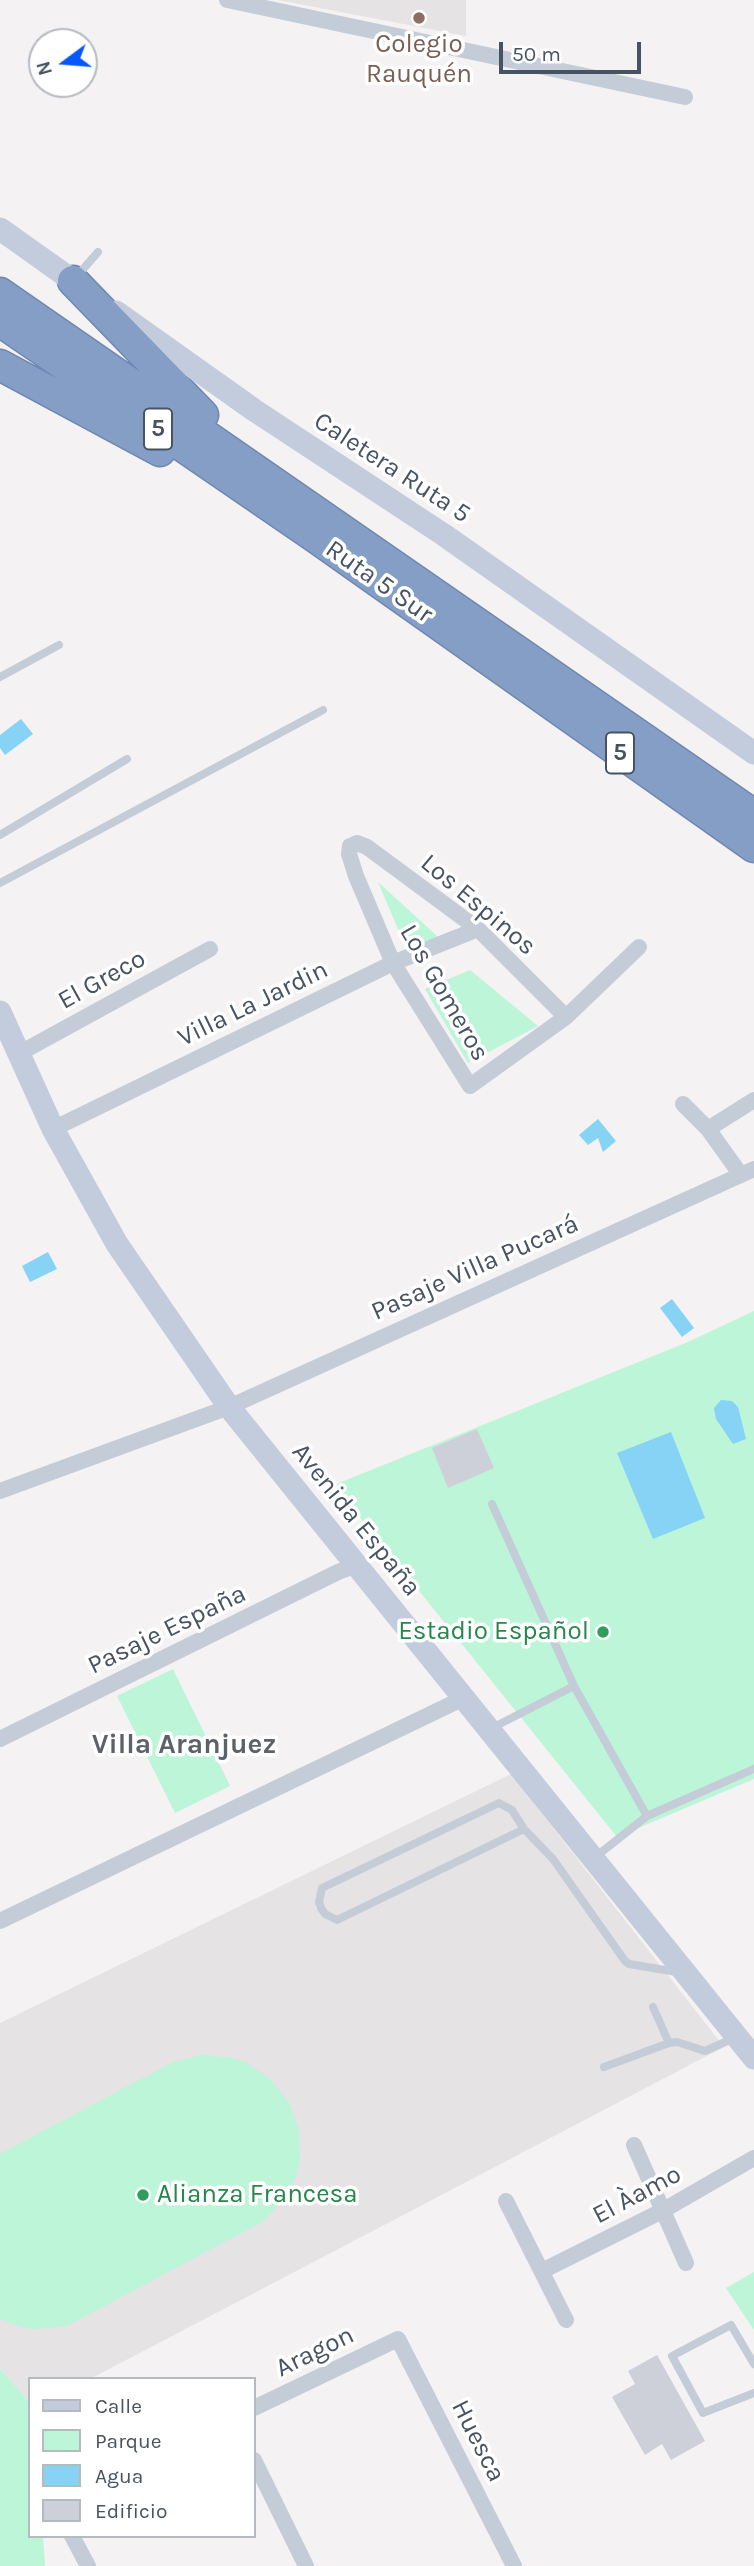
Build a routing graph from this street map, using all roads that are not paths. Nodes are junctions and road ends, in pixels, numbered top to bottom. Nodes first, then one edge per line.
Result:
1 (227, 0) edge
2 (685, 97) dead end
3 (0, 229) edge
4 (98, 252) dead end
5 (73, 281) junction
6 (0, 293) edge
7 (0, 321) edge
8 (0, 365) edge
9 (314, 522) junction
10 (59, 645) dead end
11 (0, 677) edge
12 (323, 710) dead end
13 (754, 753) edge
14 (127, 759) dead end
15 (754, 814) edge
16 (0, 835) edge
17 (350, 846) joint
18 (754, 847) edge
19 (0, 883) edge
20 (478, 929) junction
21 (639, 947) dead end
22 (210, 949) dead end
23 (393, 963) junction
24 (0, 1012) edge
25 (566, 1017) junction
26 (10, 1044) edge
27 (754, 1100) edge
28 (683, 1104) dead end
29 (52, 1129) junction
30 (708, 1129) junction
31 (748, 1172) edge
32 (229, 1407) junction
33 (0, 1491) edge
34 (492, 1503) dead end
35 (357, 1565) junction
36 (574, 1686) junction
37 (464, 1698) junction
38 (489, 1730) junction
39 (0, 1740) edge
40 (754, 1769) edge
41 (647, 1816) junction
42 (524, 1829) junction
43 (593, 1859) junction
44 (0, 1921) edge
45 (686, 1974) junction
46 (653, 2007) dead end
47 (736, 2036) junction
48 (669, 2043) junction
49 (754, 2058) edge
50 (604, 2067) dead end
51 (634, 2145) dead end
52 (754, 2158) edge
53 (506, 2201) dead end
54 (662, 2211) junction
55 (686, 2263) dead end
56 (542, 2271) junction
57 (566, 2319) dead end
58 (398, 2339) joint
59 (754, 2364) edge
60 (754, 2393) edge
61 (256, 2407) edge
62 (256, 2464) edge
63 (73, 2538) edge
64 (88, 2566) edge
65 (306, 2566) edge
66 (514, 2566) edge

1 - 2 street
3 - 5 main road, Caletera Ruta 5
4 - 5 lane
5 - 9 highway
5 - 13 main road, Caletera Ruta 5
6 - 9 highway, Ruta 5 Sur / 5
7 - 9 highway, Ruta 5 Sur / 5
8 - 9 highway
9 - 15 highway, Ruta 5 Sur / 5
9 - 18 highway, Ruta 5 Sur / 5
10 - 11 lane
12 - 19 lane
14 - 16 lane
17 - 20 street, Los Espinos
17 - 23 street, Los Gomeros
20 - 23 street, Villa La Jardin
20 - 25 street, Los Espinos
21 - 25 street
22 - 26 street, El Greco
23 - 25 street, Los Gomeros
23 - 29 street, Villa La Jardin
24 - 26 main road, Avenida España
26 - 29 main road, Avenida España
27 - 30 street
28 - 30 street, Pasaje Villa Pucará
29 - 32 main road, Avenida España
30 - 31 street, Pasaje Villa Pucará
31 - 32 street, Pasaje Villa Pucará
32 - 33 street, Pasaje Villa Pucará
32 - 35 main road, Avenida España
34 - 36 lane
35 - 37 main road, Avenida España
35 - 39 street, Pasaje España
36 - 38 lane
36 - 41 lane
37 - 38 main road, Avenida España
37 - 44 street
38 - 43 main road, Avenida España
40 - 41 lane
41 - 43 lane
42 - 42 lane
42 - 45 lane
43 - 45 main road, Avenida España
45 - 47 main road, Avenida España
46 - 48 lane
47 - 48 lane
47 - 49 main road, Avenida España
48 - 50 lane
51 - 54 street
52 - 54 street, El Àamo
53 - 56 street
54 - 55 street
54 - 56 street, El Àamo
56 - 57 street
58 - 61 street, Aragon
58 - 66 street, Huesca
59 - 60 lane
62 - 65 street
63 - 64 street

